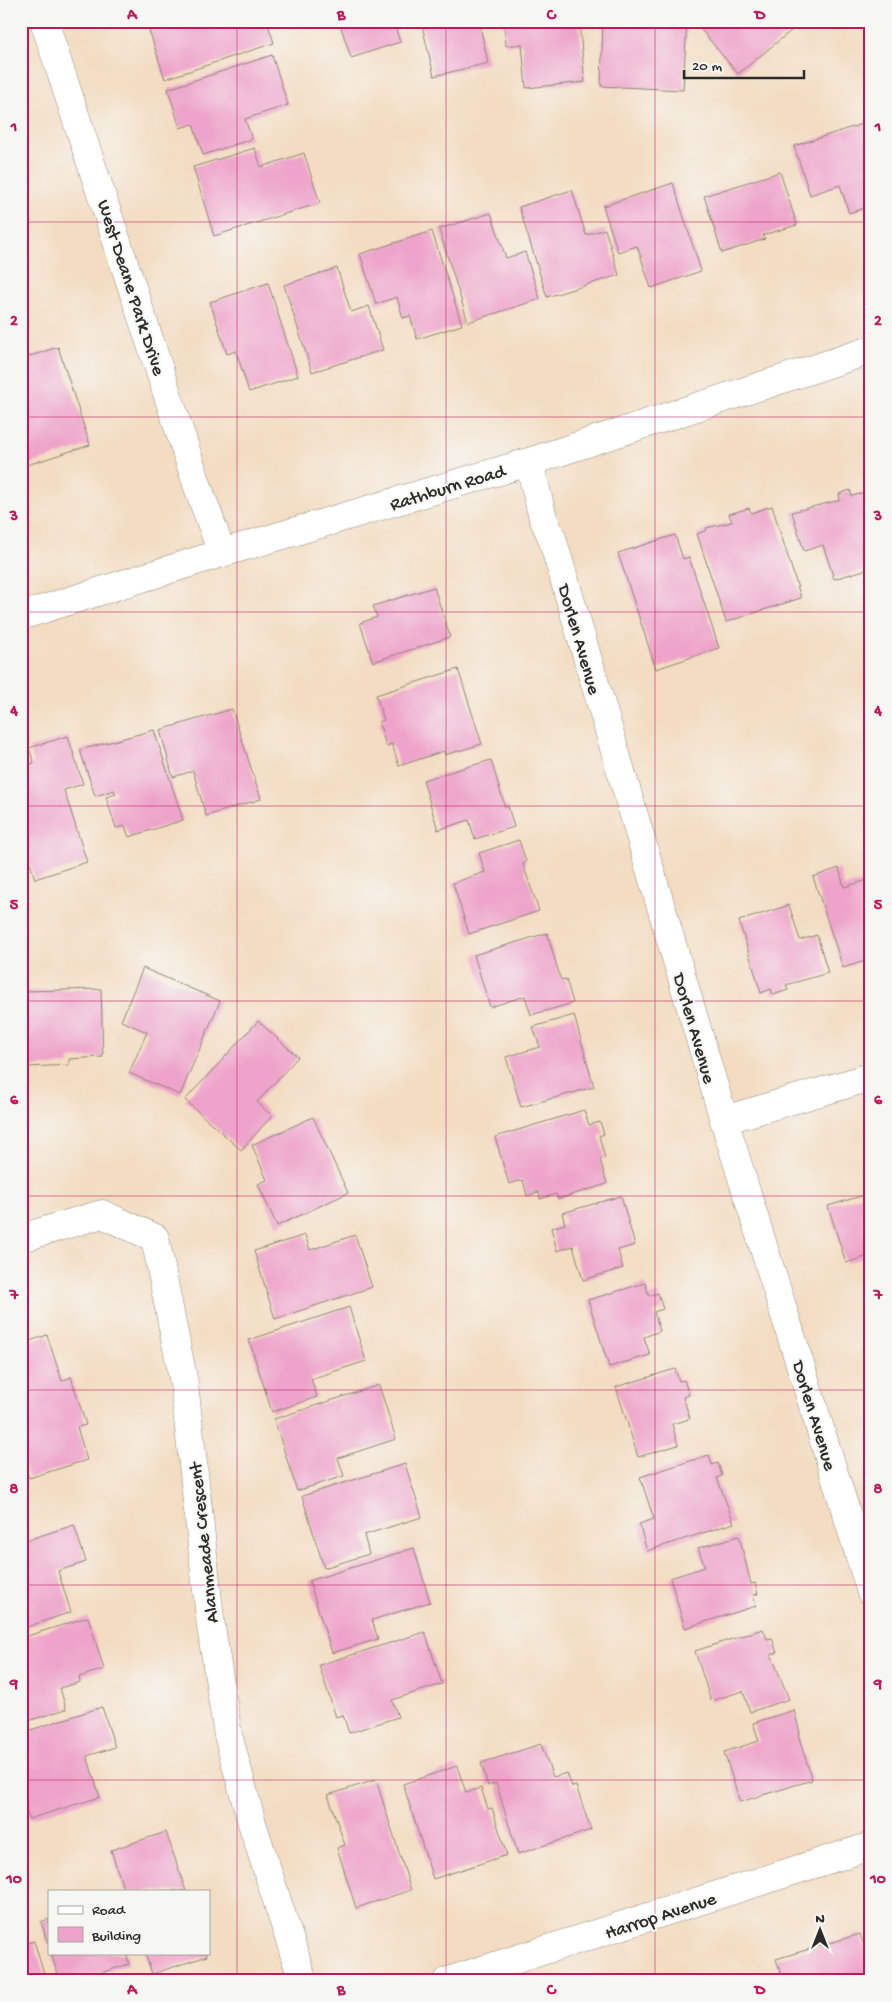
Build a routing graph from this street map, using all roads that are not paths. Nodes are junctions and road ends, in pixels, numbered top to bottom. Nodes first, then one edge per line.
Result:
1 (44, 21) edge
2 (871, 350) edge
3 (529, 462) junction
4 (222, 553) junction
5 (21, 616) edge
6 (871, 1078) edge
7 (724, 1120) junction
8 (21, 1238) edge
9 (871, 1592) edge
10 (871, 1846) edge
11 (302, 1981) edge
12 (448, 1981) edge

1 - 4 street, West Deane Park Drive
2 - 3 street, Rathburn Road
3 - 4 street, Rathburn Road
3 - 7 street, Dorlen Avenue
4 - 5 street, Rathburn Road
6 - 7 street
7 - 9 street, Dorlen Avenue
8 - 11 street, Alanmeade Crescent
10 - 12 street, Harrop Avenue

